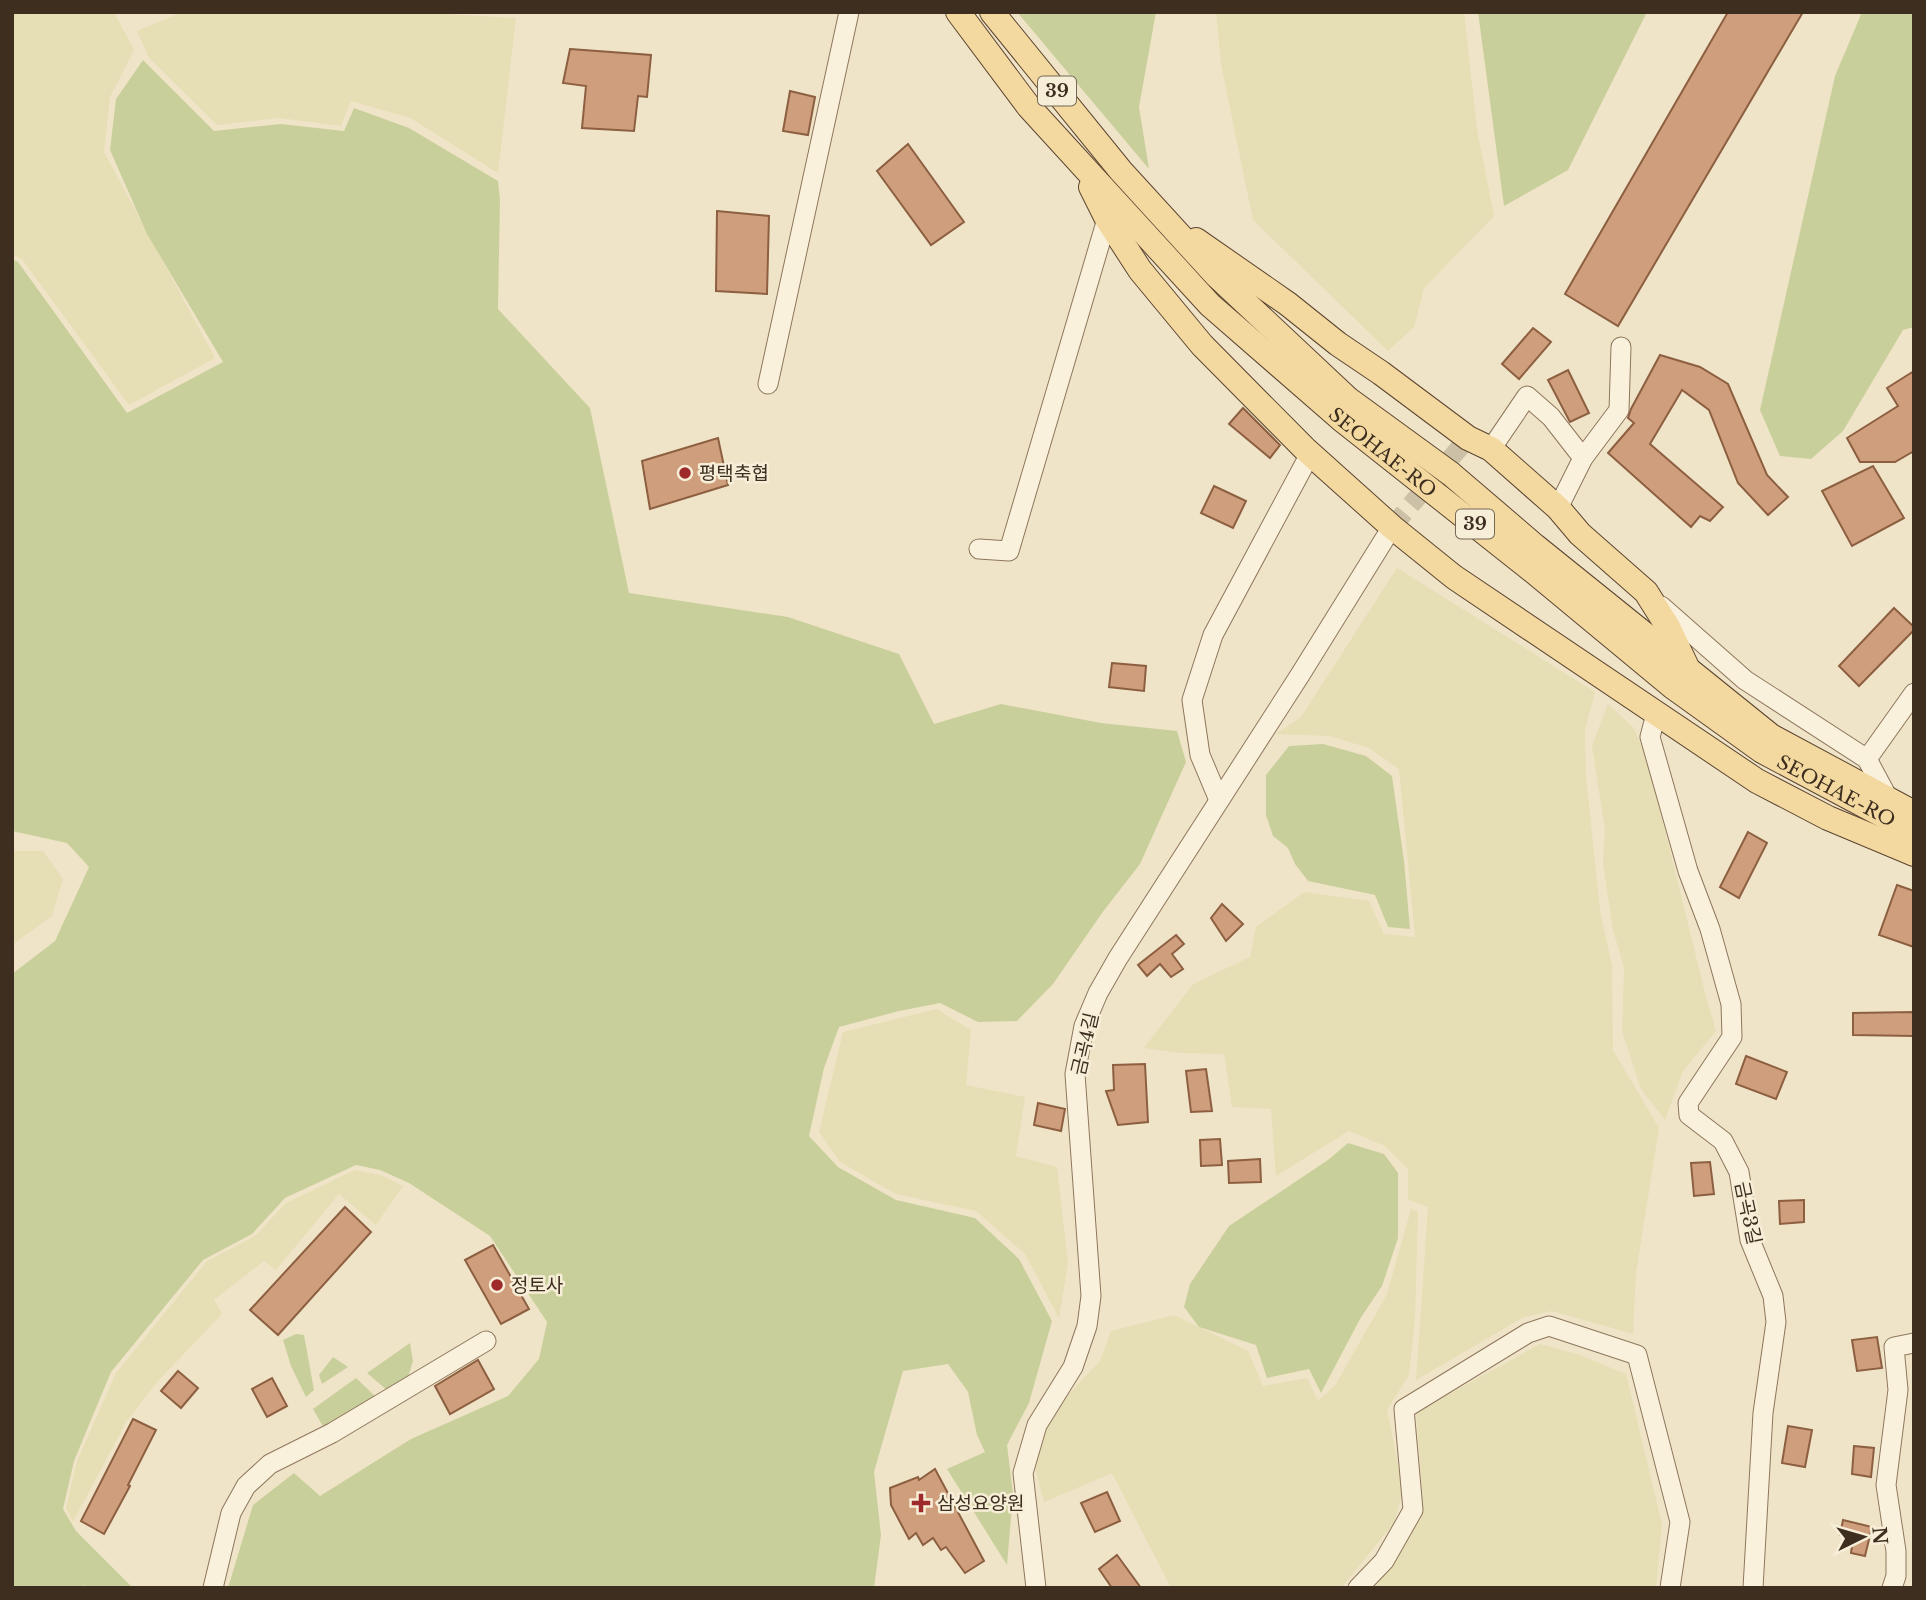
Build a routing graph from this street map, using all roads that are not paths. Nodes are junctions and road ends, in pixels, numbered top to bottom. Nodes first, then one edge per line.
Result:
1 (849, 12) edge
2 (958, 12) edge
3 (992, 12) edge
4 (1079, 161) junction
5 (1164, 218) junction
6 (1107, 219) junction
7 (1620, 347) dead end
8 (768, 384) dead end
9 (1490, 449) junction
10 (1310, 454) junction
11 (1583, 458) junction
12 (1558, 508) junction
13 (1392, 527) junction
14 (979, 549) dead end
15 (1646, 592) junction
16 (1689, 671) junction
17 (1914, 693) edge
18 (1657, 714) junction
19 (1867, 759) junction
20 (1219, 800) junction
21 (1889, 800) junction
22 (1914, 813) edge
23 (1914, 832) edge
24 (1914, 854) edge
25 (486, 1341) dead end
26 (1914, 1343) edge
27 (213, 1588) edge
28 (1036, 1588) edge
29 (1358, 1588) edge
30 (1671, 1588) edge
31 (1753, 1588) edge
32 (1892, 1588) edge

1 - 8 street
2 - 4 main road, SEOHAE-RO / 39
3 - 5 main road, SEOHAE-RO / 39
4 - 6 main road
4 - 23 main road, SEOHAE-RO / 39
5 - 9 main road
5 - 16 main road, SEOHAE-RO / 39
6 - 10 main road
6 - 14 street
7 - 11 street
9 - 11 street
9 - 12 main road
10 - 13 main road
10 - 20 street
11 - 12 street
12 - 15 main road
13 - 18 main road
13 - 20 street, 금곡4길
15 - 16 main road
15 - 19 street
16 - 21 main road, SEOHAE-RO / 39
17 - 19 street
18 - 24 main road
18 - 31 street, 금곡3길
19 - 21 street
20 - 28 street, 금곡4길
21 - 22 main road, SEOHAE-RO / 39
25 - 27 street
26 - 32 street
29 - 30 street

